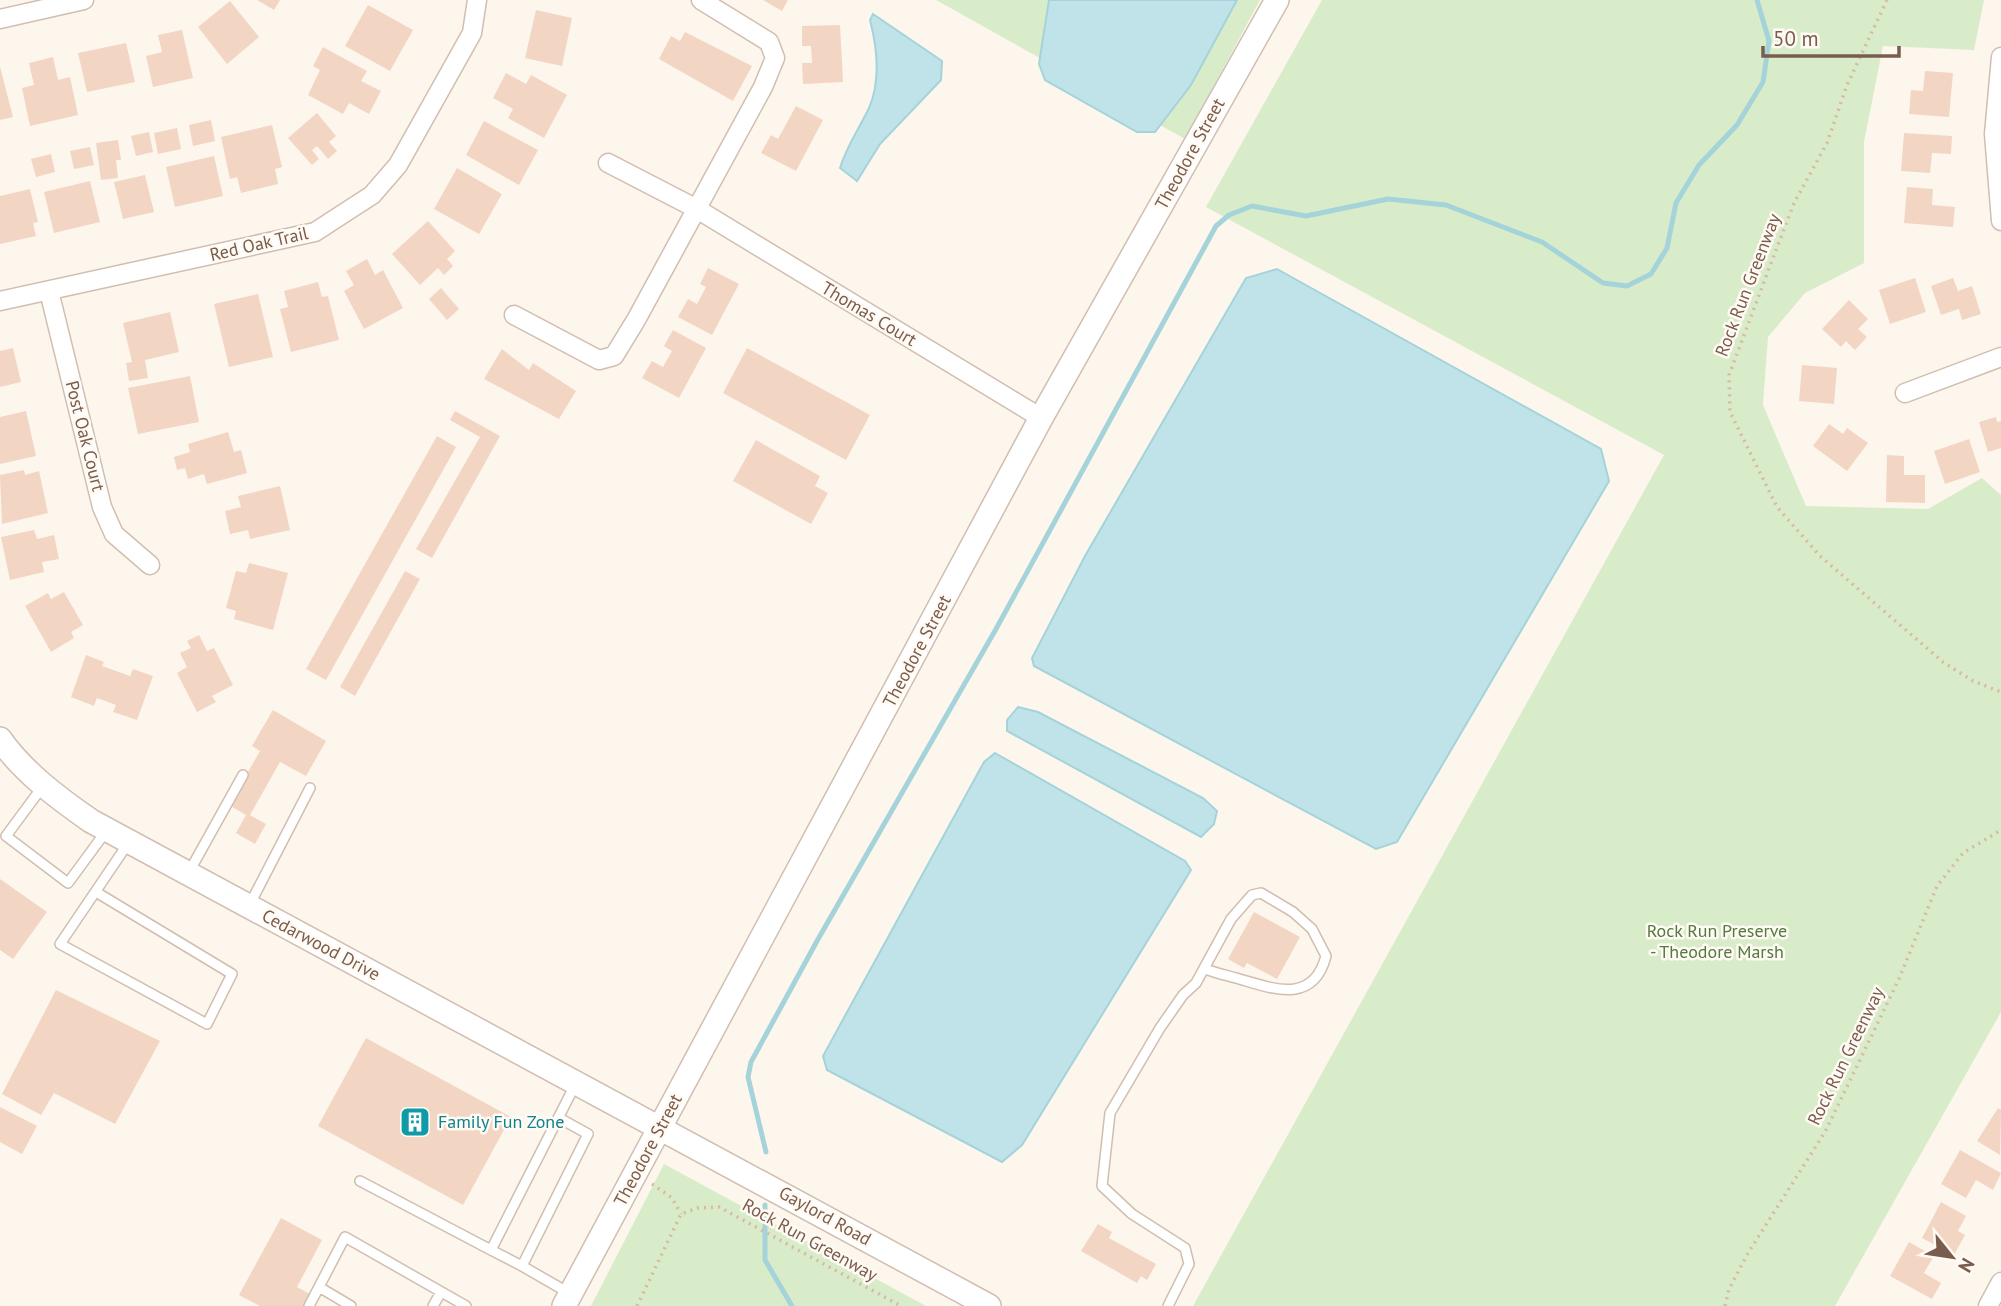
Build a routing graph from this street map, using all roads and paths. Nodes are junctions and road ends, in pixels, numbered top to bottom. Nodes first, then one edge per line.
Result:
1 (84, 0) edge
2 (477, 0) edge
3 (701, 0) edge
4 (1277, 0) edge
5 (1887, 0) edge
6 (0, 19) edge
7 (2001, 57) edge
8 (1998, 134) edge
9 (608, 163) dead end
10 (696, 209) junction
11 (2001, 221) edge
12 (49, 291) junction
13 (0, 301) edge
14 (514, 315) dead end
15 (2001, 357) edge
16 (1905, 393) dead end
17 (1041, 418) junction
18 (150, 565) dead end
19 (2001, 692) edge
20 (3, 752) edge
21 (243, 775) dead end
22 (44, 785) junction
23 (310, 788) dead end
24 (107, 830) junction
25 (2001, 830) edge
26 (130, 842) junction
27 (188, 873) junction
28 (96, 892) junction
29 (249, 906) junction
30 (1205, 969) junction
31 (577, 1082) junction
32 (559, 1118) junction
33 (661, 1127) junction
34 (635, 1175) junction
35 (360, 1181) dead end
36 (681, 1214) junction
37 (491, 1250) junction
38 (523, 1266) junction
39 (2001, 1282) edge
40 (319, 1287) junction
41 (441, 1292) junction
42 (568, 1300) edge
43 (309, 1306) edge
44 (351, 1306) edge
45 (433, 1306) edge
46 (466, 1306) edge
47 (637, 1306) edge
48 (901, 1306) edge
49 (989, 1306) edge
50 (1168, 1306) edge
51 (1725, 1306) edge
52 (1988, 1306) edge

1 - 6 street
2 - 12 street, Red Oak Trail
3 - 10 street
4 - 17 street, Theodore Street
5 - 19 path, Rock Run Greenway
7 - 8 street
8 - 11 street
9 - 10 street, Thomas Court
10 - 14 street
10 - 17 street, Thomas Court
12 - 13 street, Red Oak Trail
12 - 18 street, Post Oak Court
15 - 16 street
17 - 33 street, Theodore Street
20 - 22 street, Cedarwood Drive
21 - 27 lane
22 - 24 street, Cedarwood Drive
22 - 24 lane
23 - 29 lane
24 - 26 street, Cedarwood Drive
25 - 51 path, Rock Run Greenway
26 - 27 street, Cedarwood Drive
26 - 28 lane
27 - 29 street, Cedarwood Drive
28 - 28 lane
29 - 31 street, Cedarwood Drive
30 - 30 lane
30 - 50 lane
31 - 32 lane
31 - 33 street, Cedarwood Drive
32 - 37 lane
32 - 38 lane
33 - 34 street, Theodore Street
33 - 49 street, Gaylord Road
34 - 36 path
34 - 42 street, Theodore Street
35 - 37 lane
36 - 47 path
36 - 48 path, Rock Run Greenway
37 - 38 lane
38 - 42 lane
39 - 52 street
40 - 41 lane
40 - 43 lane
40 - 44 lane
41 - 45 lane
41 - 46 lane

